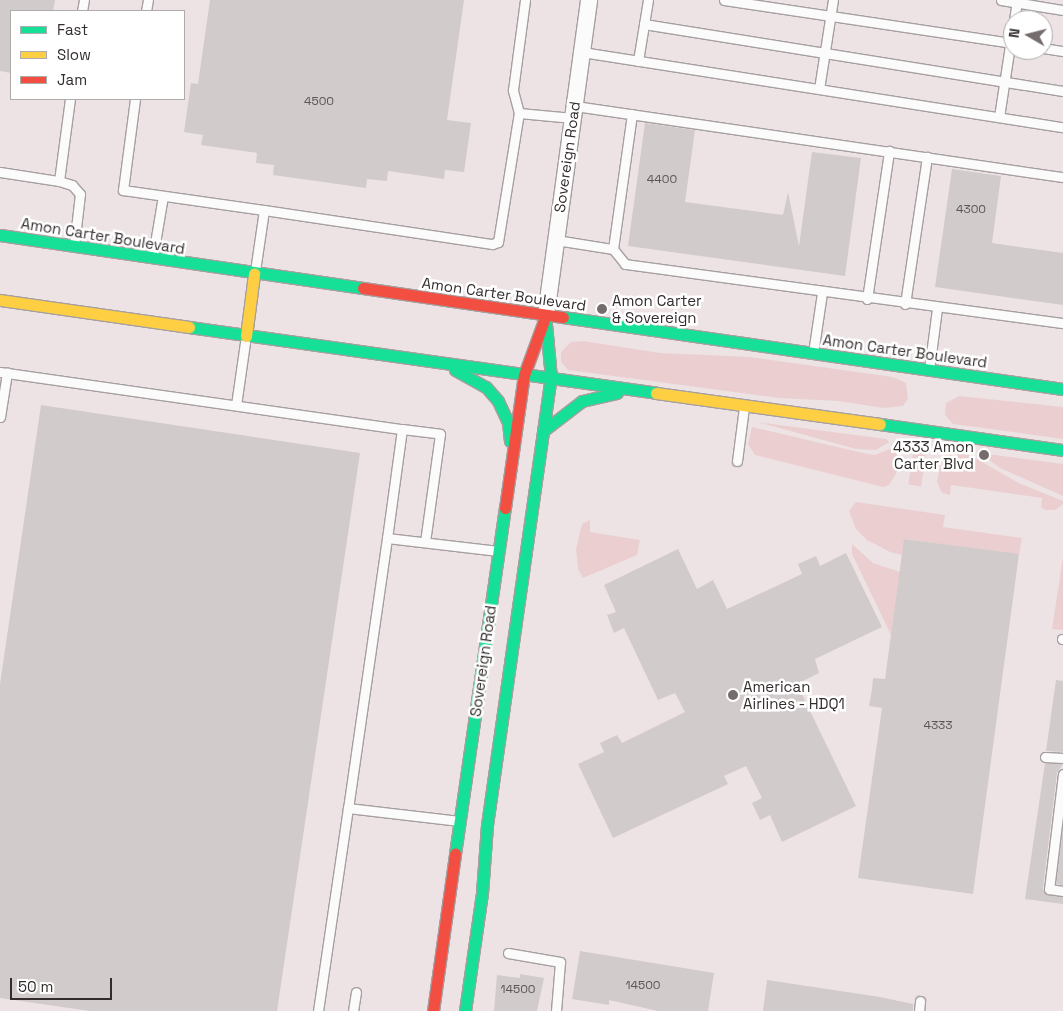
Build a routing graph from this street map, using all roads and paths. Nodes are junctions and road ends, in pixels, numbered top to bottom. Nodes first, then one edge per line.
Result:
1 (526, 0) edge
2 (589, 0) edge
3 (648, 0) edge
4 (724, 0) edge
5 (833, 0) edge
6 (1001, 0) edge
7 (1017, 1) edge
8 (1063, 10) edge
9 (831, 16) junction
10 (644, 24) junction
11 (1003, 42) edge
12 (582, 52) junction
13 (825, 53) junction
14 (1009, 60) edge
15 (638, 61) junction
16 (1005, 81) junction
17 (819, 89) junction
18 (1063, 91) edge
19 (70, 100) edge
20 (135, 100) edge
21 (574, 112) junction
22 (519, 113) junction
23 (632, 114) junction
24 (999, 117) junction
25 (1063, 127) edge
26 (889, 151) junction
27 (928, 156) junction
28 (0, 172) edge
29 (1063, 177) edge
30 (59, 181) junction
31 (163, 196) junction
32 (264, 210) junction
33 (0, 235) edge
34 (556, 240) junction
35 (73, 246) junction
36 (613, 249) junction
37 (152, 258) junction
38 (254, 274) junction
39 (822, 292) junction
40 (867, 298) junction
41 (0, 300) edge
42 (905, 304) junction
43 (937, 308) junction
44 (546, 315) junction
45 (1063, 323) edge
46 (246, 336) junction
47 (813, 353) junction
48 (437, 362) junction
49 (929, 370) junction
50 (4, 372) edge
51 (524, 375) junction
52 (551, 378) junction
53 (1063, 389) edge
54 (636, 390) junction
55 (236, 405) junction
56 (744, 406) junction
57 (0, 417) edge
58 (402, 429) junction
59 (543, 431) junction
60 (1063, 450) edge
61 (737, 461) dead end
62 (507, 495) junction
63 (387, 538) junction
64 (425, 542) junction
65 (499, 551) junction
66 (1063, 754) edge
67 (1063, 758) edge
68 (1063, 774) edge
69 (348, 808) junction
70 (461, 822) junction
71 (1063, 891) edge
72 (508, 953) dead end
73 (356, 992) dead end
74 (920, 1001) dead end
75 (318, 1011) edge
76 (353, 1011) edge
77 (433, 1011) edge
78 (465, 1011) edge
79 (556, 1011) edge
80 (919, 1011) edge

1 - 22 lane
2 - 12 street, Sovereign Road
3 - 10 lane
4 - 9 lane
5 - 9 lane
6 - 7 lane
7 - 8 lane
9 - 11 lane
9 - 13 lane
10 - 13 lane
10 - 15 lane
12 - 15 lane
12 - 21 street, Sovereign Road
13 - 16 lane
13 - 17 lane
14 - 16 lane
15 - 17 lane
16 - 18 lane
16 - 24 lane
17 - 24 lane
19 - 30 lane
20 - 31 lane
21 - 22 lane
21 - 23 lane
21 - 34 street, Sovereign Road
22 - 32 lane
23 - 26 lane
23 - 36 lane
24 - 25 lane
26 - 27 lane
26 - 40 lane
27 - 29 lane
27 - 42 lane
28 - 30 lane
30 - 35 lane
31 - 32 lane
31 - 37 lane
32 - 38 lane
33 - 35 street, Amon Carter Boulevard
34 - 36 lane
34 - 44 street, Sovereign Road
35 - 37 street, Amon Carter Boulevard
36 - 39 lane
37 - 38 street, Amon Carter Boulevard
38 - 44 street, Amon Carter Boulevard
38 - 46 street
39 - 40 lane
39 - 47 lane
40 - 42 lane
41 - 46 street
42 - 43 lane
43 - 45 lane
43 - 49 lane
44 - 47 street, Amon Carter Boulevard
44 - 51 street, Sovereign Road
44 - 52 street, Sovereign Road
46 - 48 street
46 - 55 lane
47 - 49 street, Amon Carter Boulevard
48 - 51 street
48 - 62 street
49 - 53 street, Amon Carter Boulevard
50 - 55 lane
50 - 57 lane
51 - 52 street
51 - 62 street, Sovereign Road
52 - 54 street
52 - 59 street, Sovereign Road
54 - 56 street
54 - 59 street
55 - 58 lane
56 - 60 street
56 - 61 lane
58 - 63 lane
58 - 64 lane
59 - 78 street, Sovereign Road
62 - 65 street, Sovereign Road
63 - 64 lane
63 - 69 lane
64 - 65 lane
65 - 70 street, Sovereign Road
66 - 67 lane
68 - 71 lane
69 - 70 lane
69 - 75 lane
70 - 77 street, Sovereign Road
72 - 79 lane
73 - 76 lane
74 - 80 lane

